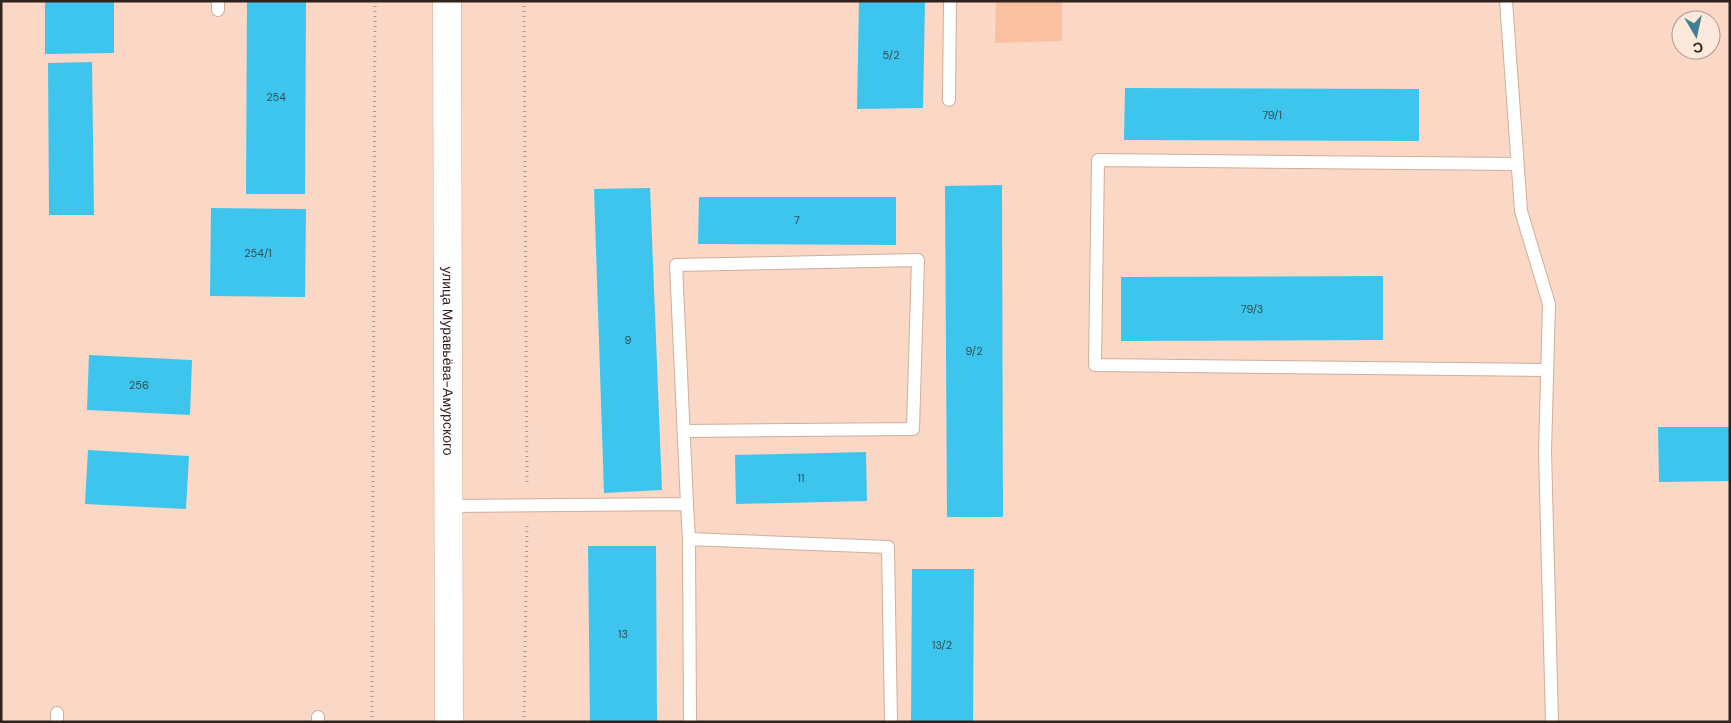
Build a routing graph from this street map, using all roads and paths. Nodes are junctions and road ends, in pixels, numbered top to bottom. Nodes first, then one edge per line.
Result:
1 (375, 1) edge
2 (447, 1) edge
3 (524, 1) edge
4 (950, 1) edge
5 (1506, 1) edge
6 (949, 100) dead end
7 (1517, 164) junction
8 (1547, 370) junction
9 (684, 431) junction
10 (688, 504) junction
11 (448, 506) junction
12 (527, 506) junction
13 (689, 539) junction
14 (372, 722) edge
15 (449, 722) edge
16 (524, 722) edge
17 (690, 722) edge
18 (891, 722) edge
19 (1552, 722) edge

1 - 14 path
2 - 11 street, улица Муравьёва-Амурского
3 - 12 path
4 - 6 lane
5 - 7 lane
7 - 8 lane
7 - 8 lane
8 - 19 lane
9 - 9 lane
9 - 10 lane
10 - 12 lane
10 - 13 lane
11 - 12 lane
11 - 15 street, улица Муравьёва-Амурского
12 - 16 path
13 - 17 lane
13 - 18 lane

